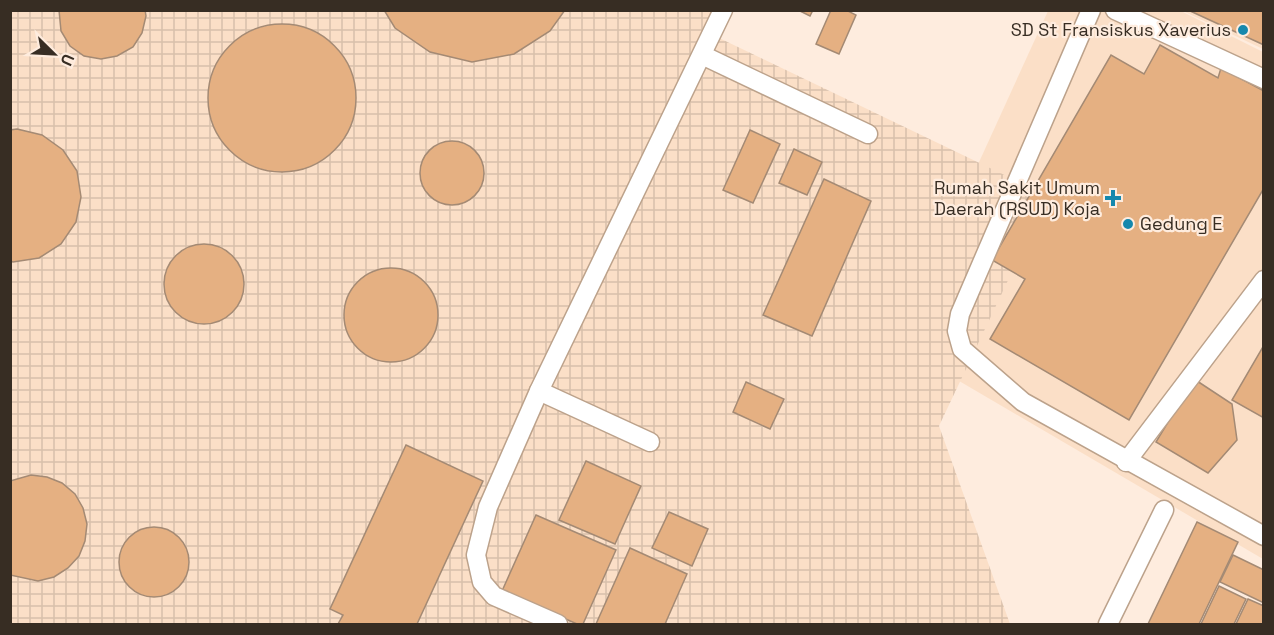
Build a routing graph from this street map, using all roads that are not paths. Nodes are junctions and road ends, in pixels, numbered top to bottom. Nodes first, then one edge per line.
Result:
1 (723, 10) edge
2 (1091, 10) edge
3 (1115, 10) edge
4 (702, 55) junction
5 (1263, 79) edge
6 (868, 134) dead end
7 (1263, 280) edge
8 (539, 392) junction
9 (650, 442) dead end
10 (1126, 462) junction
11 (1164, 510) dead end
12 (1263, 536) edge
13 (558, 624) edge
14 (1108, 624) edge

1 - 4 lane
2 - 10 lane
3 - 5 lane
4 - 6 lane
4 - 8 lane
7 - 10 lane
8 - 9 lane
8 - 13 lane
10 - 12 lane
11 - 14 lane

